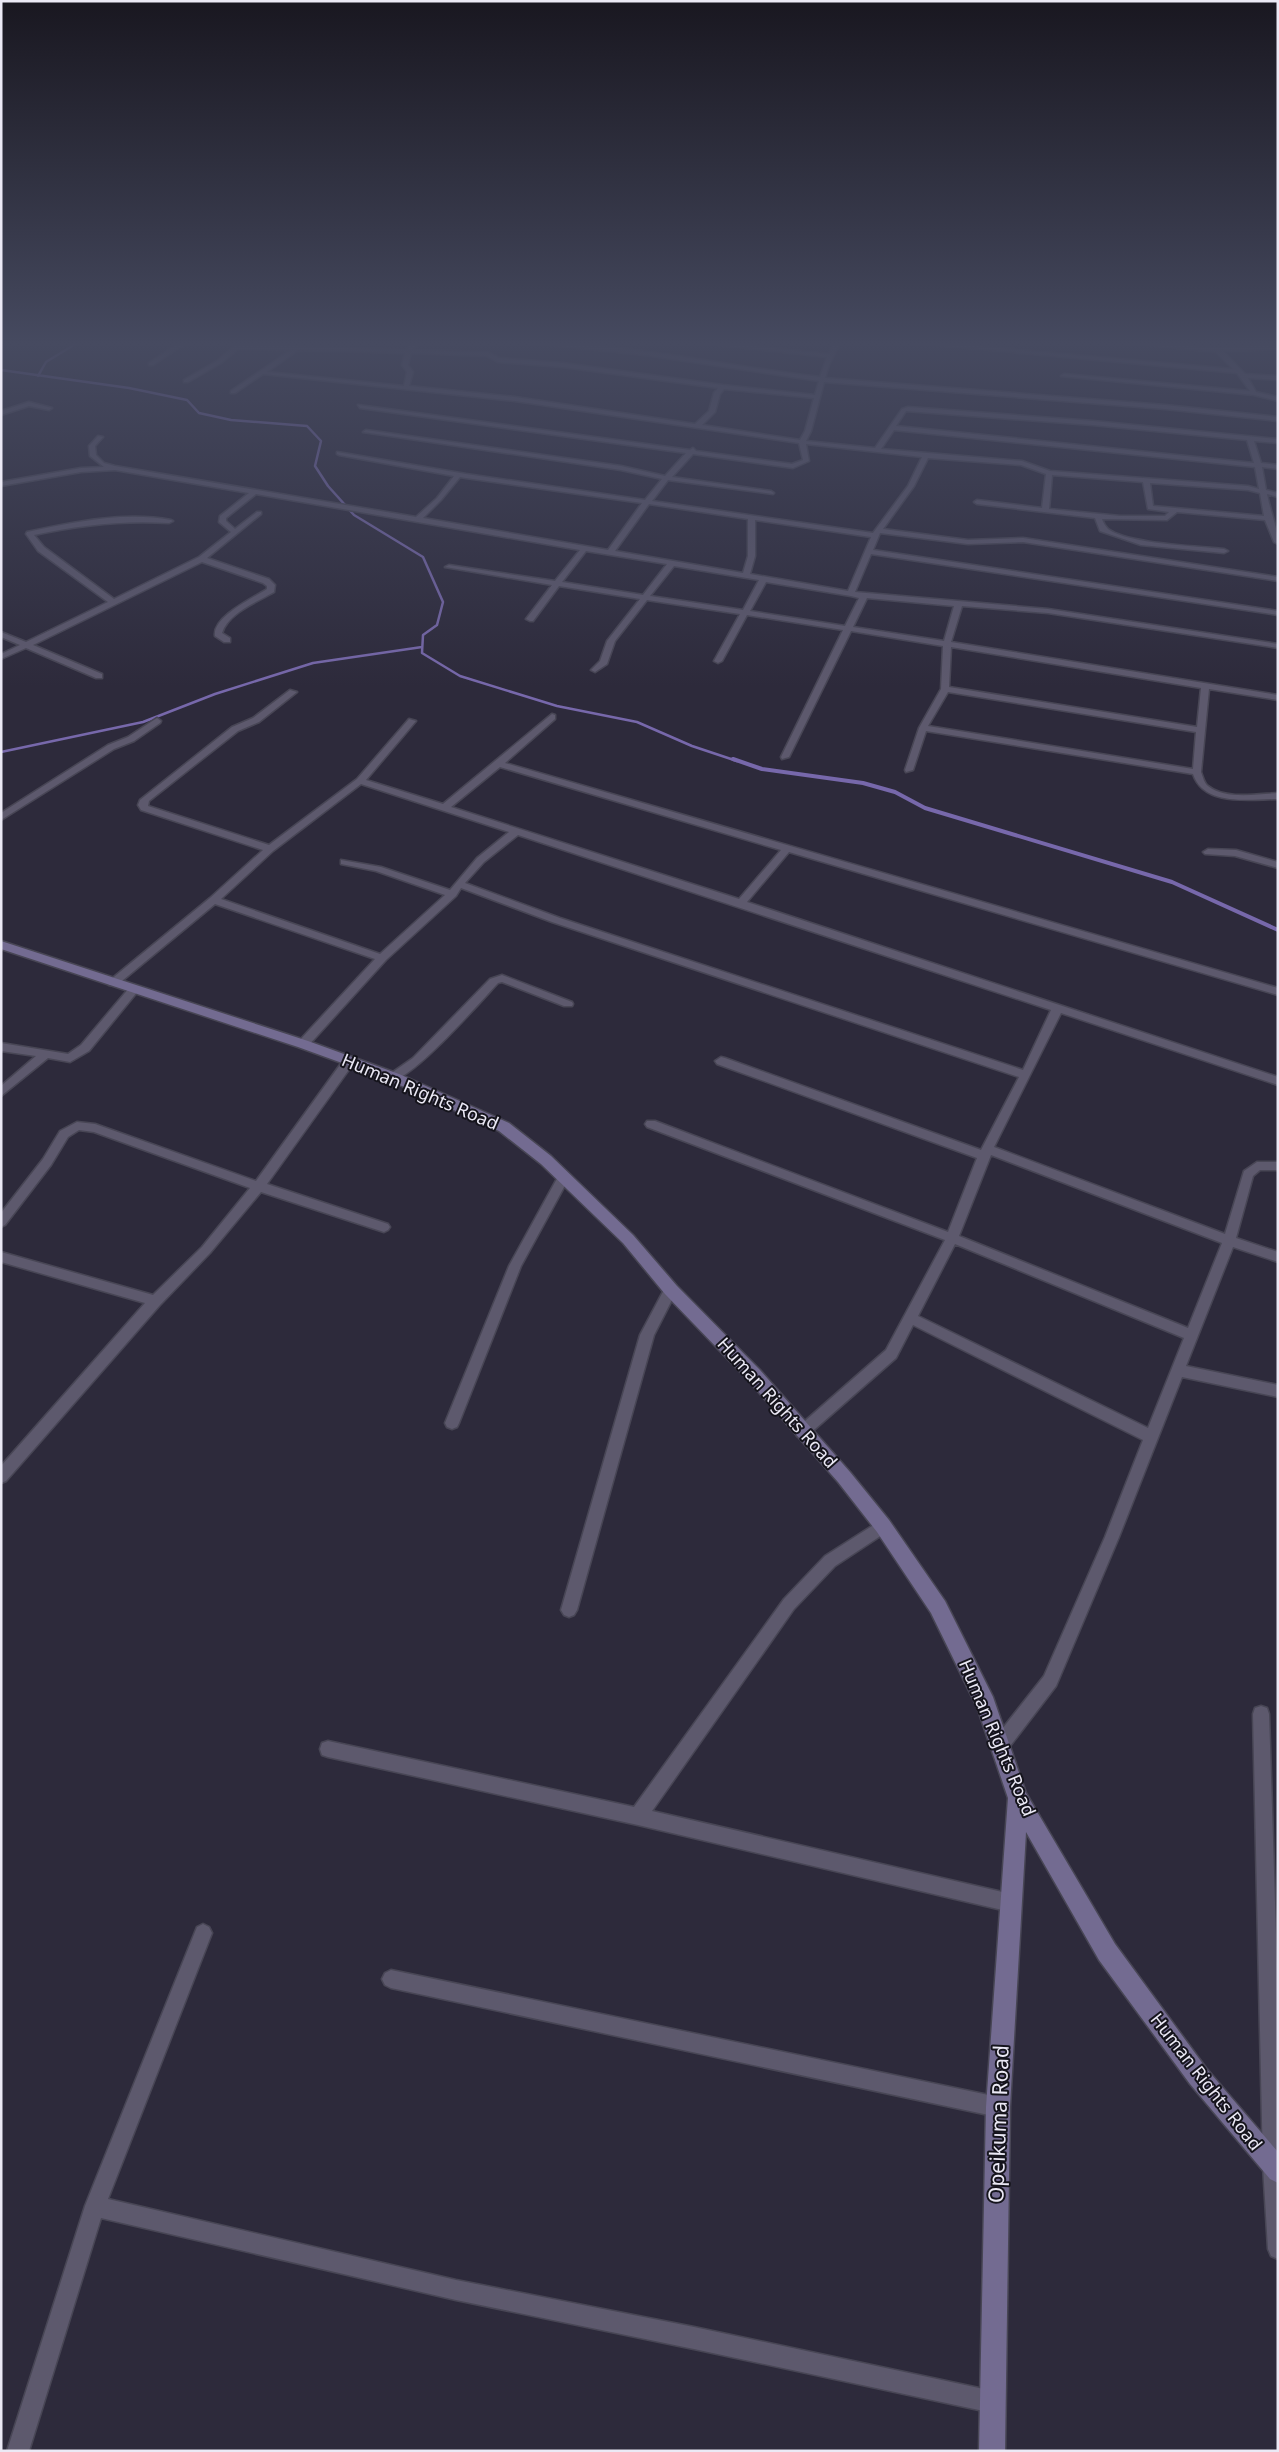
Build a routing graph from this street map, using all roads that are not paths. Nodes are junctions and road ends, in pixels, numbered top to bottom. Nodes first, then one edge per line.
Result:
1 (95, 457) edge
2 (364, 457) edge
3 (545, 457) edge
4 (686, 457) edge
5 (739, 457) edge
6 (805, 457) edge
7 (925, 457) edge
8 (947, 457) edge
9 (1167, 457) edge
10 (1256, 457) edge
11 (1037, 460) dead end
12 (1258, 464) junction
13 (1037, 467) junction
14 (1278, 467) edge
15 (115, 468) junction
16 (1049, 472) junction
17 (459, 474) junction
18 (666, 478) junction
19 (1146, 480) junction
20 (1, 484) edge
21 (255, 492) junction
22 (771, 493) dead end
23 (1264, 493) junction
24 (1278, 495) edge
25 (646, 502) junction
26 (977, 502) dead end
27 (1045, 511) junction
28 (1174, 511) junction
29 (259, 514) dead end
30 (1097, 516) junction
31 (752, 518) junction
32 (1268, 518) junction
33 (169, 521) dead end
34 (416, 521) junction
35 (236, 533) junction
36 (876, 533) junction
37 (1278, 542) edge
38 (584, 549) junction
39 (868, 551) junction
40 (1224, 551) dead end
41 (610, 553) junction
42 (202, 559) junction
43 (670, 564) junction
44 (450, 567) dead end
45 (745, 577) junction
46 (764, 579) junction
47 (1278, 579) edge
48 (555, 585) junction
49 (851, 594) junction
50 (864, 596) junction
51 (643, 598) junction
52 (113, 602) junction
53 (959, 603) junction
54 (744, 612) junction
55 (1278, 613) edge
56 (530, 619) dead end
57 (846, 629) junction
58 (1, 634) edge
59 (227, 640) dead end
60 (24, 644) junction
61 (946, 644) junction
62 (1278, 646) edge
63 (1, 657) edge
64 (718, 661) dead end
65 (595, 670) dead end
66 (99, 676) dead end
67 (1205, 688) junction
68 (946, 689) junction
69 (293, 692) dead end
70 (1278, 698) edge
71 (552, 717) dead end
72 (157, 721) dead end
73 (412, 721) dead end
74 (923, 728) junction
75 (1201, 730) junction
76 (785, 757) dead end
77 (500, 764) junction
78 (909, 770) dead end
79 (1197, 772) junction
80 (360, 781) junction
81 (1278, 796) edge
82 (444, 808) junction
83 (1, 817) edge
84 (514, 832) junction
85 (270, 849) junction
86 (787, 849) junction
87 (1208, 852) dead end
88 (344, 862) dead end
89 (1278, 865) edge
90 (459, 884) junction
91 (452, 894) junction
92 (214, 900) junction
93 (741, 903) junction
94 (1, 945) edge
95 (382, 958) junction
96 (113, 983) junction
97 (134, 989) junction
98 (1278, 992) edge
99 (568, 1004) dead end
100 (1057, 1009) junction
101 (303, 1044) junction
102 (1, 1047) edge
103 (46, 1054) junction
104 (349, 1061) junction
105 (721, 1061) dead end
106 (1026, 1075) junction
107 (394, 1077) junction
108 (1278, 1081) edge
109 (1, 1092) edge
110 (651, 1124) dead end
111 (986, 1152) junction
112 (1278, 1166) edge
113 (563, 1178) junction
114 (259, 1186) junction
115 (1, 1222) edge
116 (384, 1227) dead end
117 (952, 1238) junction
118 (1229, 1241) junction
119 (1, 1256) edge
120 (1278, 1257) edge
121 (670, 1290) junction
122 (156, 1301) junction
123 (910, 1318) junction
124 (1192, 1335) junction
125 (1178, 1370) junction
126 (1278, 1391) edge
127 (452, 1423) dead end
128 (802, 1432) junction
129 (1152, 1437) junction
130 (1, 1478) edge
131 (883, 1526) junction
132 (569, 1610) dead end
133 (1261, 1714) dead end
134 (1001, 1744) junction
135 (328, 1748) dead end
136 (1018, 1798) junction
137 (638, 1816) junction
138 (1011, 1903) junction
139 (203, 1933) dead end
140 (391, 1979) dead end
141 (998, 2107) junction
142 (1275, 2168) edge
143 (95, 2206) junction
144 (1278, 2249) edge
145 (993, 2402) junction
146 (18, 2451) edge
147 (992, 2451) edge

1 - 15 street
2 - 17 street
3 - 18 street
4 - 18 street
5 - 6 street
7 - 36 street
8 - 13 street
9 - 12 street
10 - 12 street
11 - 13 street
12 - 14 street
12 - 23 street
13 - 16 street
15 - 20 street
15 - 21 street
16 - 19 street
16 - 27 street
17 - 25 street
17 - 34 street
18 - 22 street
18 - 25 street
19 - 23 street
19 - 28 street
21 - 34 street
21 - 35 street
23 - 24 street
23 - 32 street
25 - 31 street
25 - 41 street
26 - 27 street
27 - 30 street
28 - 30 street
28 - 32 street
29 - 35 street
30 - 40 street
31 - 36 street
31 - 45 street
32 - 37 street
33 - 52 street
34 - 38 street
35 - 42 street
36 - 39 street
36 - 47 street
38 - 41 street
38 - 48 street
39 - 49 street
39 - 55 street
41 - 43 street
42 - 52 street
42 - 59 street
43 - 45 street
43 - 51 street
44 - 48 street
45 - 46 street
46 - 49 street
46 - 54 street
48 - 51 street
48 - 56 street
49 - 50 street
50 - 53 street
50 - 57 street
51 - 54 street
51 - 65 street
52 - 60 street
53 - 61 street
53 - 62 street
54 - 57 street
54 - 64 street
57 - 61 street
57 - 76 street
58 - 60 street
60 - 63 street
60 - 66 street
61 - 67 street
61 - 68 street
67 - 70 street
67 - 75 street
68 - 74 street
68 - 75 street
69 - 85 street
71 - 77 street
72 - 83 street
73 - 80 street
74 - 78 street
74 - 79 street
75 - 79 street
77 - 82 street
77 - 86 street
79 - 81 street
80 - 82 street
80 - 85 street
82 - 84 street
84 - 90 street
84 - 93 street
85 - 92 street
86 - 93 street
86 - 98 street
87 - 89 street
88 - 91 street
90 - 91 street
90 - 106 street
91 - 95 street
92 - 95 street
92 - 96 street
93 - 100 street
94 - 96 street, Human Rights Road
95 - 101 street
96 - 97 street, Human Rights Road
97 - 101 street, Human Rights Road
97 - 103 street
99 - 107 street
100 - 106 street
100 - 108 street
101 - 104 street, Human Rights Road
102 - 103 street
103 - 109 street
104 - 107 street, Human Rights Road
104 - 114 street
105 - 111 street
106 - 111 street
107 - 113 street, Human Rights Road
110 - 117 street
111 - 117 street
111 - 118 street
112 - 118 street
113 - 121 street, Human Rights Road
113 - 127 street
114 - 115 street
114 - 116 street
114 - 122 street
117 - 123 street
117 - 124 street
118 - 120 street
118 - 124 street
119 - 122 street
121 - 128 street, Human Rights Road
121 - 132 street
122 - 130 street
123 - 128 street
123 - 129 street
124 - 125 street
125 - 126 street
125 - 129 street
128 - 131 street, Human Rights Road
129 - 134 street
131 - 134 street, Human Rights Road
131 - 137 street
133 - 142 street
134 - 136 street, Human Rights Road
135 - 137 street
136 - 138 street, Opeikuma Road
136 - 142 street, Human Rights Road
137 - 138 street
138 - 141 street, Opeikuma Road
139 - 143 street
140 - 141 street
141 - 145 street, Opeikuma Road
142 - 144 street
143 - 145 street
143 - 146 street
145 - 147 street, Opeikuma Road

